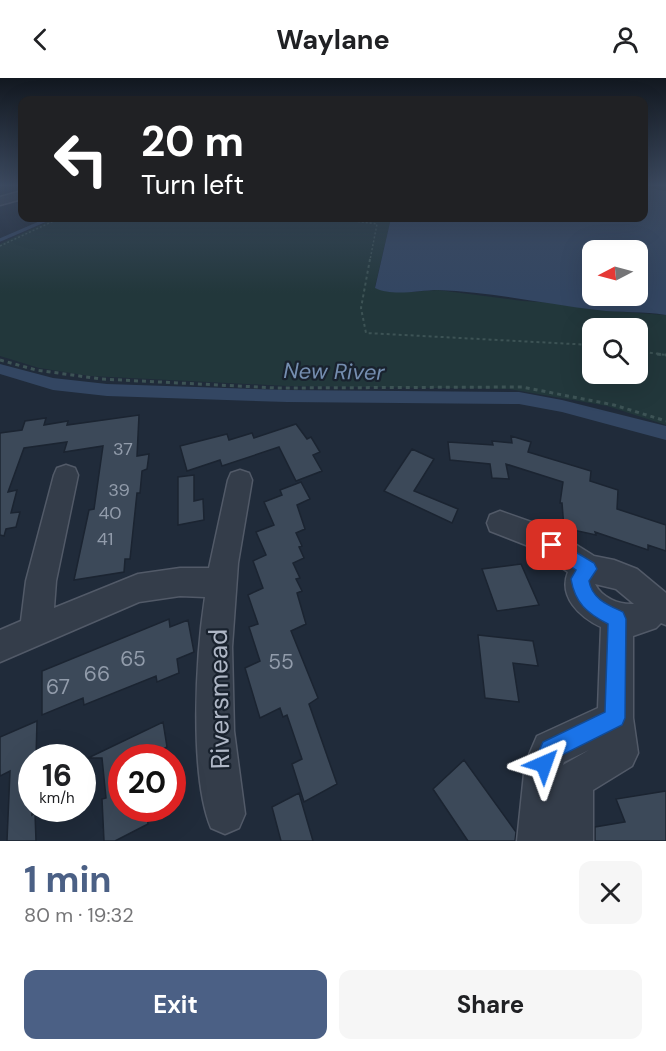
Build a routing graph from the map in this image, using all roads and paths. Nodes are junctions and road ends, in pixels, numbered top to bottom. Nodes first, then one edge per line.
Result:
1 (53, 222) edge
2 (361, 222) edge
3 (0, 246) edge
4 (582, 344) edge
5 (648, 352) edge
6 (666, 355) edge
7 (0, 360) edge
8 (666, 421) edge
9 (66, 475) dead end
10 (240, 480) dead end
11 (500, 523) dead end
12 (589, 569) junction
13 (221, 583) junction
14 (661, 608) edge
15 (617, 619) junction
16 (36, 631) junction
17 (0, 646) edge
18 (615, 718) junction
19 (225, 814) dead end
20 (538, 841) edge
21 (572, 841) edge

1 - 3 path
2 - 4 path
5 - 6 path
7 - 8 path
9 - 16 street
10 - 13 street, Riversmead
11 - 12 street
12 - 14 street
12 - 15 street
13 - 16 street
13 - 19 street, Riversmead
14 - 15 street
15 - 18 street
16 - 17 street
18 - 20 street
18 - 21 street

